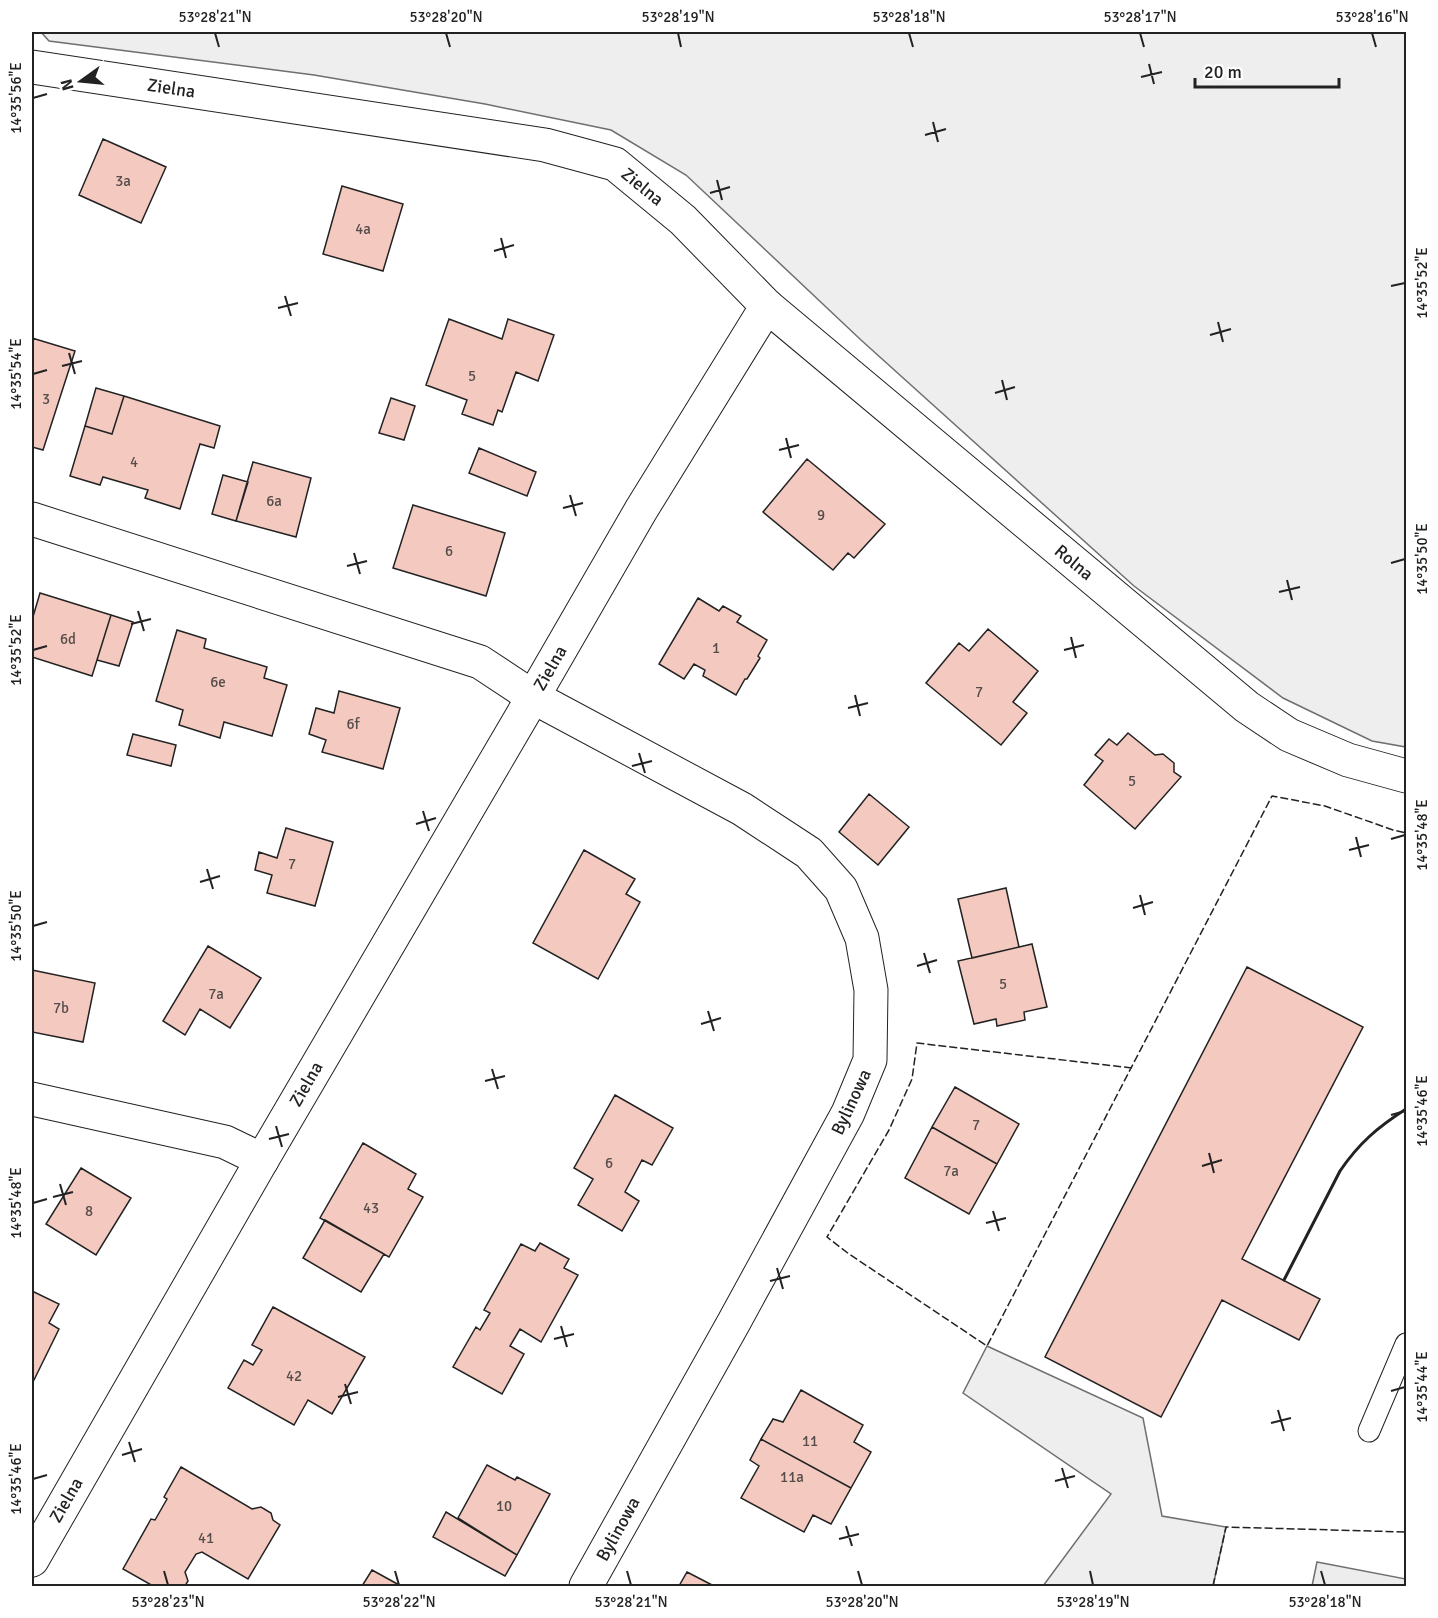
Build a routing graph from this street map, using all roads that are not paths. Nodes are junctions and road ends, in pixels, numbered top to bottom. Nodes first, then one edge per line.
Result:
1 (32, 67) edge
2 (767, 306) junction
3 (32, 519) edge
4 (533, 697) junction
5 (1407, 776) edge
6 (32, 1099) edge
7 (262, 1160) junction
8 (1407, 1344) edge
9 (1369, 1431) dead end
10 (32, 1560) edge
11 (586, 1587) edge

1 - 2 street, Zielna
2 - 4 street, Zielna
2 - 5 street, Rolna
3 - 4 street, Zielna
4 - 7 street, Zielna
4 - 11 street, Bylinowa
6 - 7 street
7 - 10 street, Zielna
8 - 9 lane

